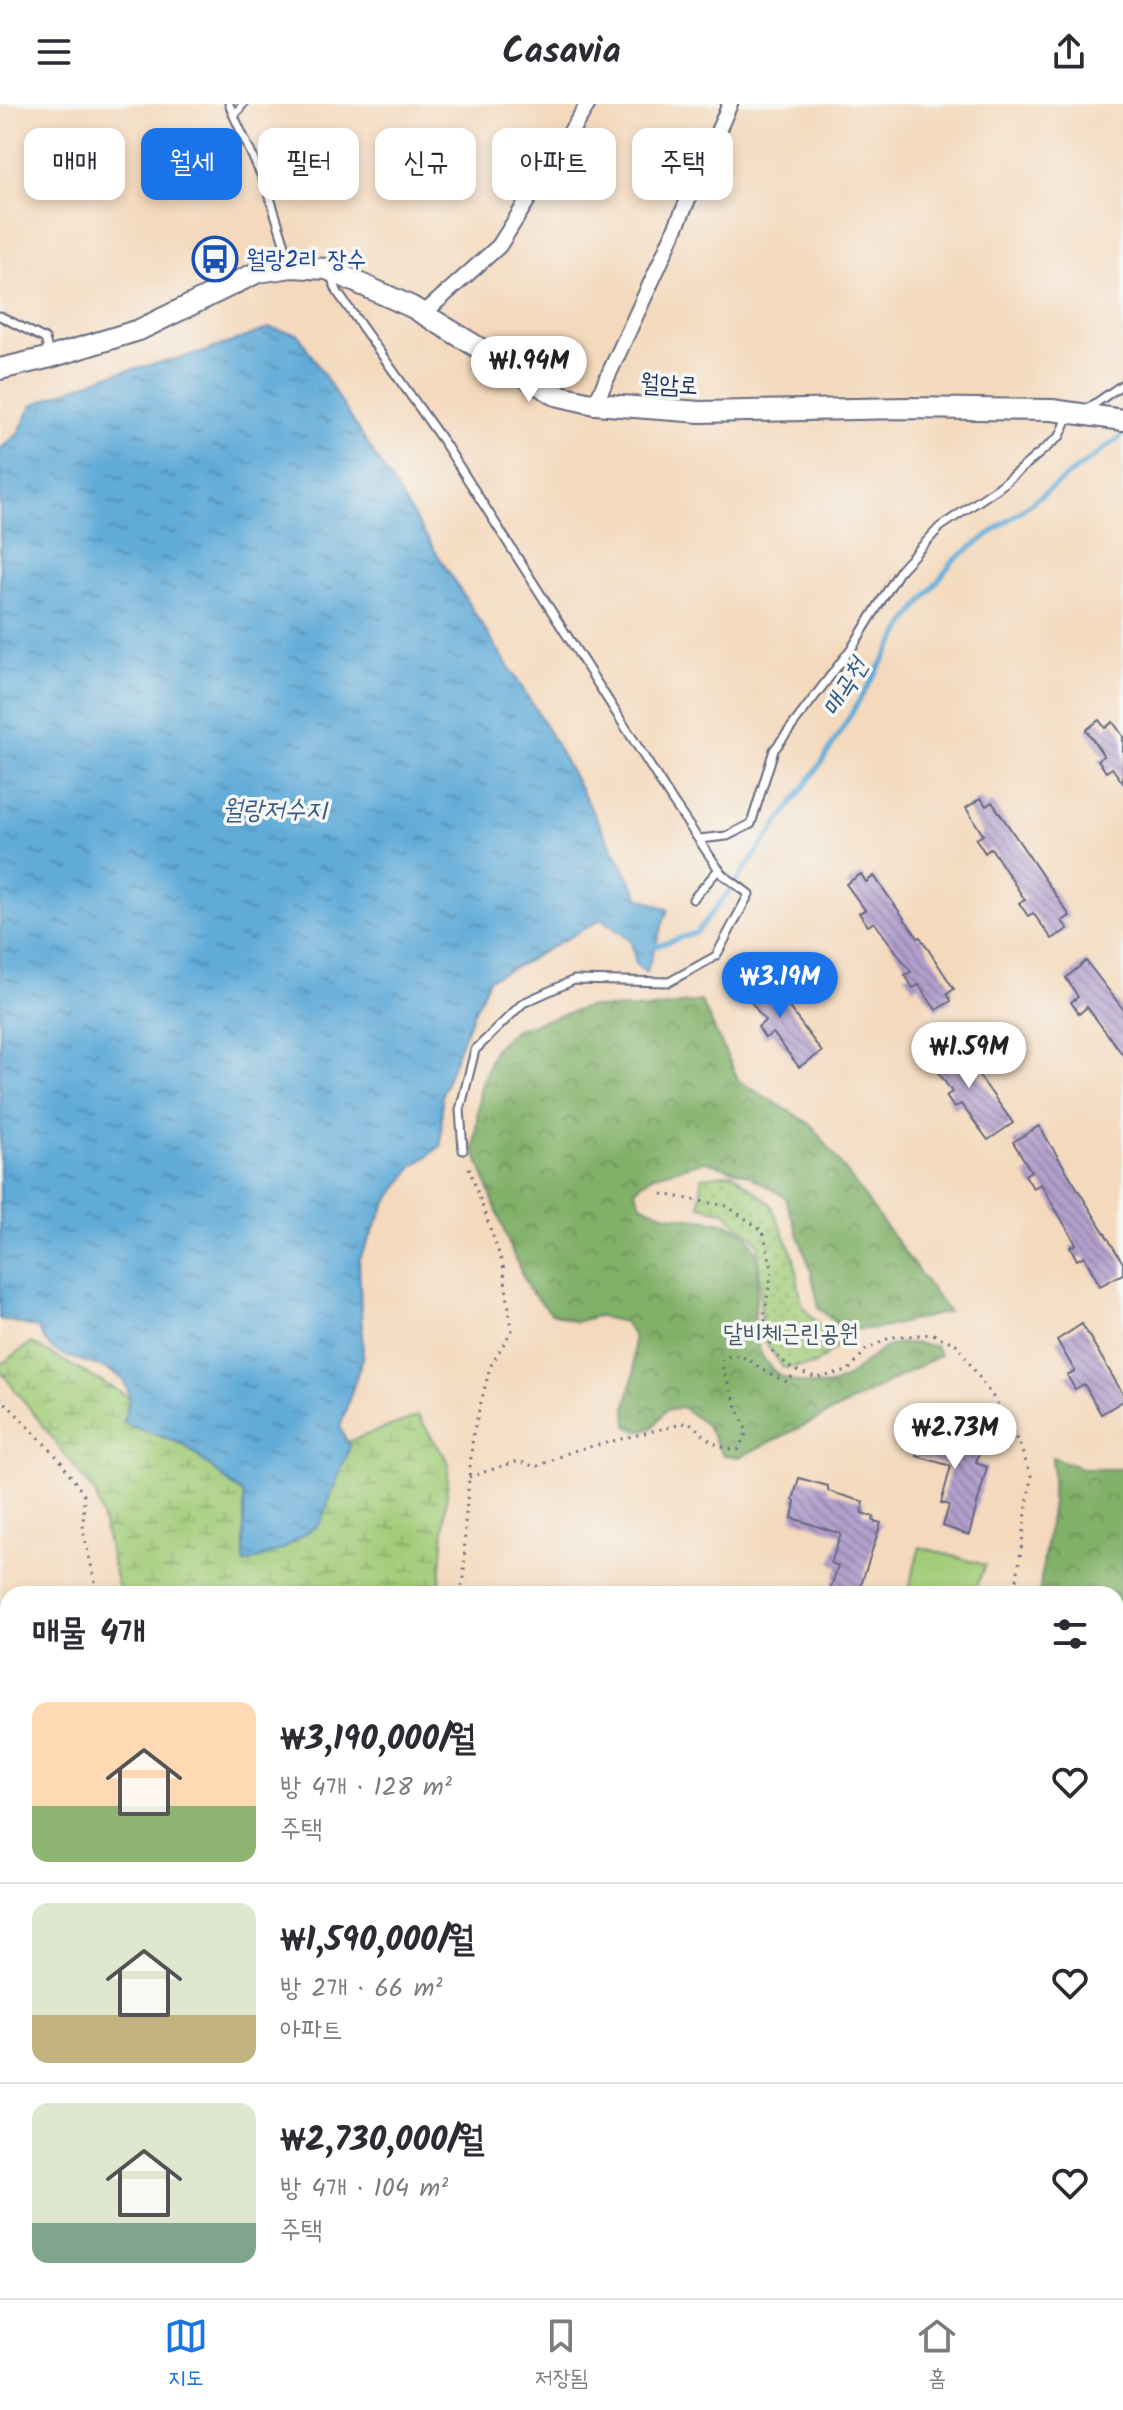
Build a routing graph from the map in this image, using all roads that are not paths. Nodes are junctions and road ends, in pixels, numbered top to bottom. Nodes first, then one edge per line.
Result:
1 (229, 104) edge
2 (243, 104) edge
3 (588, 104) edge
4 (730, 104) edge
5 (234, 116) junction
6 (292, 267) junction
7 (327, 269) junction
8 (423, 314) junction
9 (0, 316) edge
10 (51, 357) junction
11 (0, 369) edge
12 (1123, 384) edge
13 (595, 404) junction
14 (1084, 414) junction
15 (1123, 420) edge
16 (699, 839) junction
17 (719, 869) junction
18 (693, 899) dead end
19 (463, 1150) road end

1 - 5 lane
2 - 5 lane
3 - 8 street
4 - 13 street
5 - 6 lane
6 - 7 street, 월암로
6 - 10 street, 월암로
7 - 8 street, 월암로
7 - 16 lane
8 - 13 street, 월암로
9 - 10 lane
10 - 11 street, 월암로
12 - 14 lane
13 - 14 street, 월암로
14 - 15 street, 월암로
14 - 16 lane
16 - 17 lane
17 - 18 lane
17 - 19 lane

